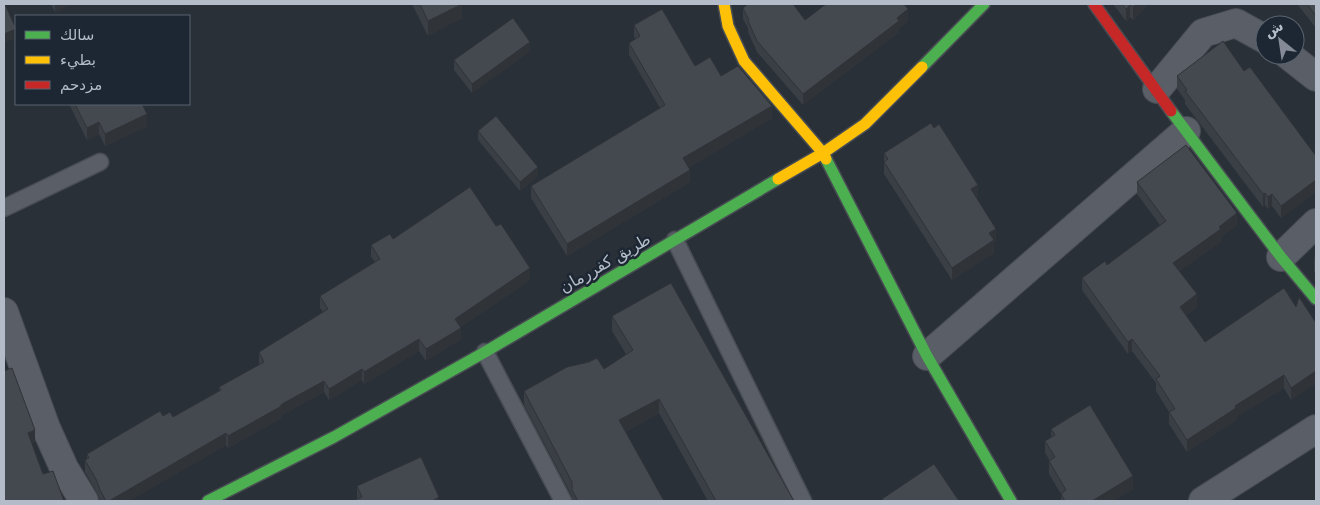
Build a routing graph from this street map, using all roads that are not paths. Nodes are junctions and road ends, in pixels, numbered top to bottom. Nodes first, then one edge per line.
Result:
1 (724, 4) edge
2 (984, 4) edge
3 (1094, 4) edge
4 (1255, 34) edge
5 (1301, 65) edge
6 (1316, 76) edge
7 (1157, 89) junction
8 (1186, 131) junction
9 (823, 153) junction
10 (100, 162) dead end
11 (4, 208) edge
12 (1316, 223) edge
13 (675, 240) junction
14 (1281, 257) junction
15 (1316, 299) edge
16 (4, 312) edge
17 (485, 352) junction
18 (927, 356) junction
19 (1316, 429) edge
20 (84, 501) edge
21 (208, 501) edge
22 (563, 501) edge
23 (803, 501) edge
24 (1011, 501) edge
25 (1204, 501) edge

1 - 9 street
2 - 9 street, طريق كفررمان
3 - 7 street
4 - 7 street
5 - 6 street
7 - 8 street
8 - 14 street
8 - 18 street
9 - 13 street, طريق كفررمان
9 - 18 street
10 - 11 lane
12 - 14 street
13 - 17 street, طريق كفررمان
13 - 23 lane
14 - 15 street
16 - 20 street
17 - 21 street, طريق كفررمان
17 - 22 lane
18 - 24 street
19 - 25 street

